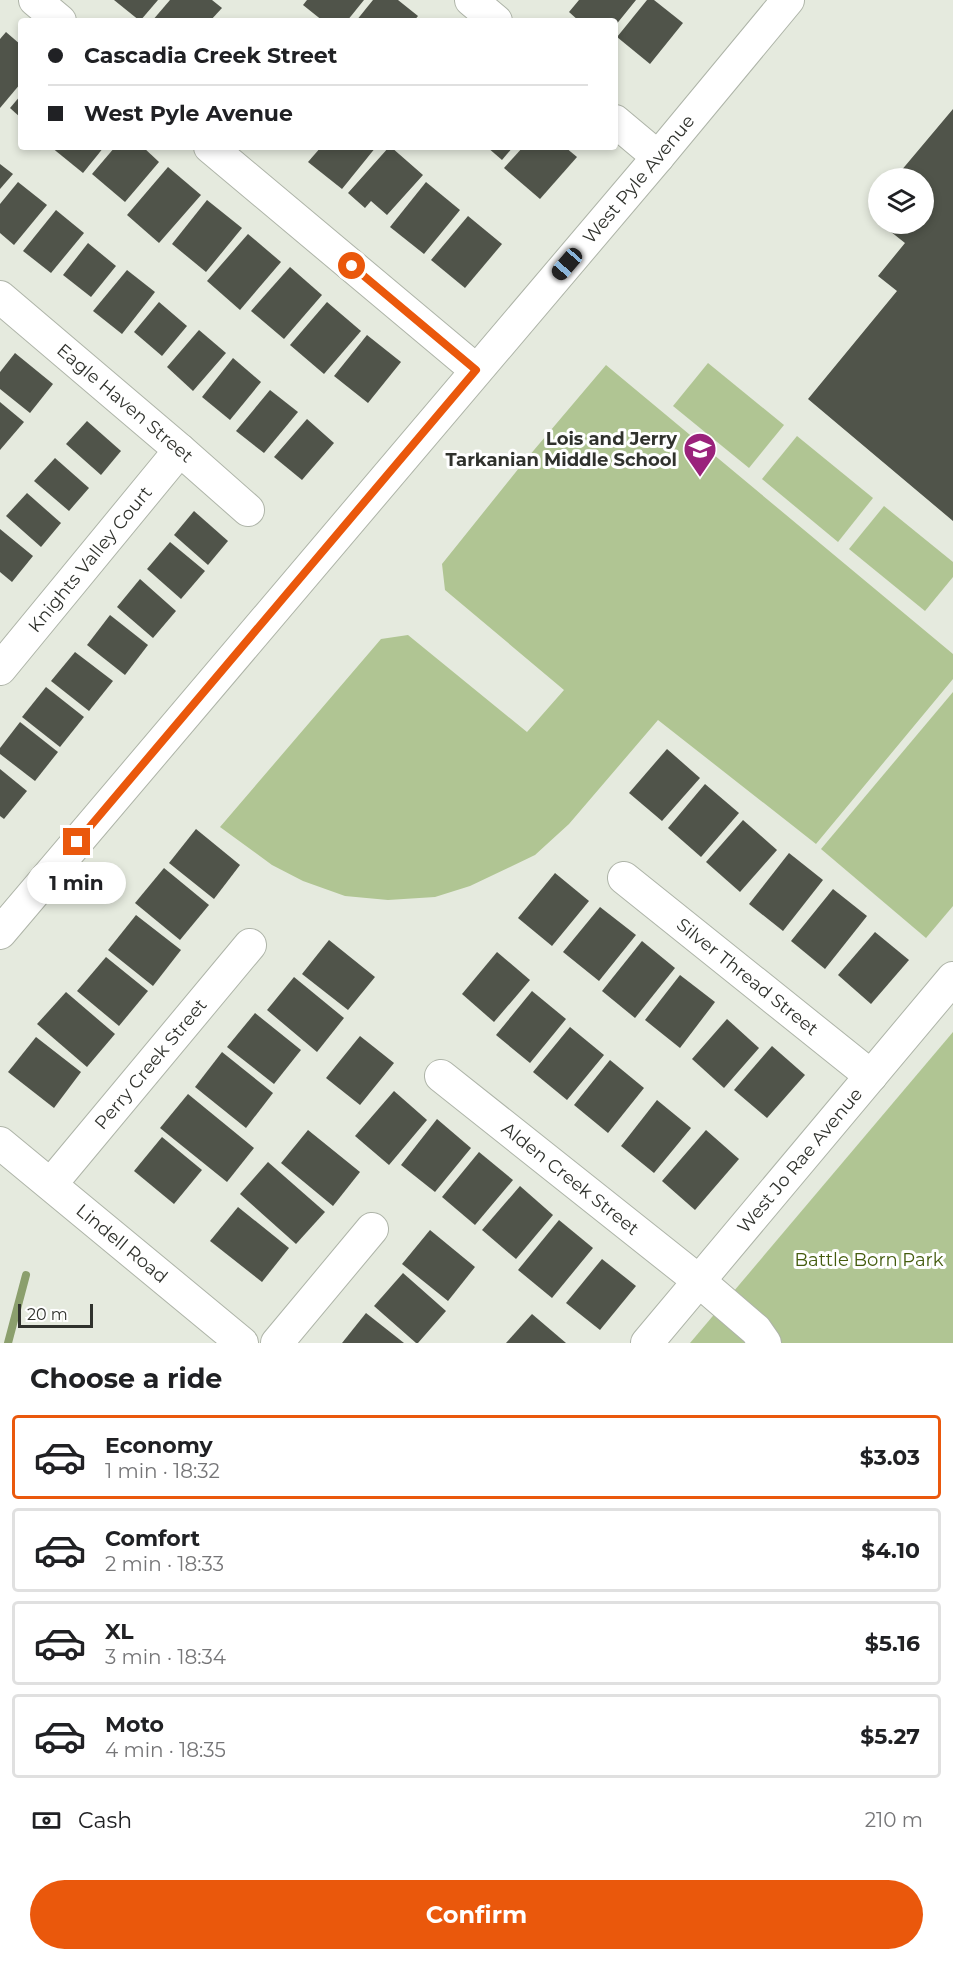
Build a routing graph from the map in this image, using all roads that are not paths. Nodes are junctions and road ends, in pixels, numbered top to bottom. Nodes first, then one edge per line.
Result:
1 (35, 0) edge
2 (471, 0) edge
3 (788, 0) edge
4 (56, 18) edge
5 (492, 18) edge
6 (618, 124) edge
7 (214, 150) edge
8 (658, 157) junction
9 (0, 297) edge
10 (476, 370) junction
11 (180, 450) junction
12 (248, 510) dead end
13 (0, 669) edge
14 (624, 878) dead end
15 (0, 933) edge
16 (249, 945) dead end
17 (953, 978) edge
18 (441, 1076) dead end
19 (871, 1076) junction
20 (0, 1143) edge
21 (51, 1184) junction
22 (372, 1229) dead end
23 (699, 1281) junction
24 (242, 1343) edge
25 (277, 1343) edge
26 (647, 1343) edge
27 (765, 1343) edge

1 - 4 street
2 - 5 street
3 - 8 street, West Pyle Avenue
6 - 8 street
7 - 10 street
8 - 10 street, West Pyle Avenue
9 - 11 street, Eagle Haven Street
10 - 15 street, West Pyle Avenue
11 - 12 street, Eagle Haven Street
11 - 13 street, Knights Valley Court
14 - 19 street, Silver Thread Street
16 - 21 street, Perry Creek Street
17 - 19 street, West Jo Rae Avenue
18 - 23 street, Alden Creek Street
19 - 23 street, West Jo Rae Avenue
20 - 21 street, Lindell Road
21 - 24 street, Lindell Road
22 - 25 street
23 - 26 street, West Jo Rae Avenue
23 - 27 street, Alden Creek Street

